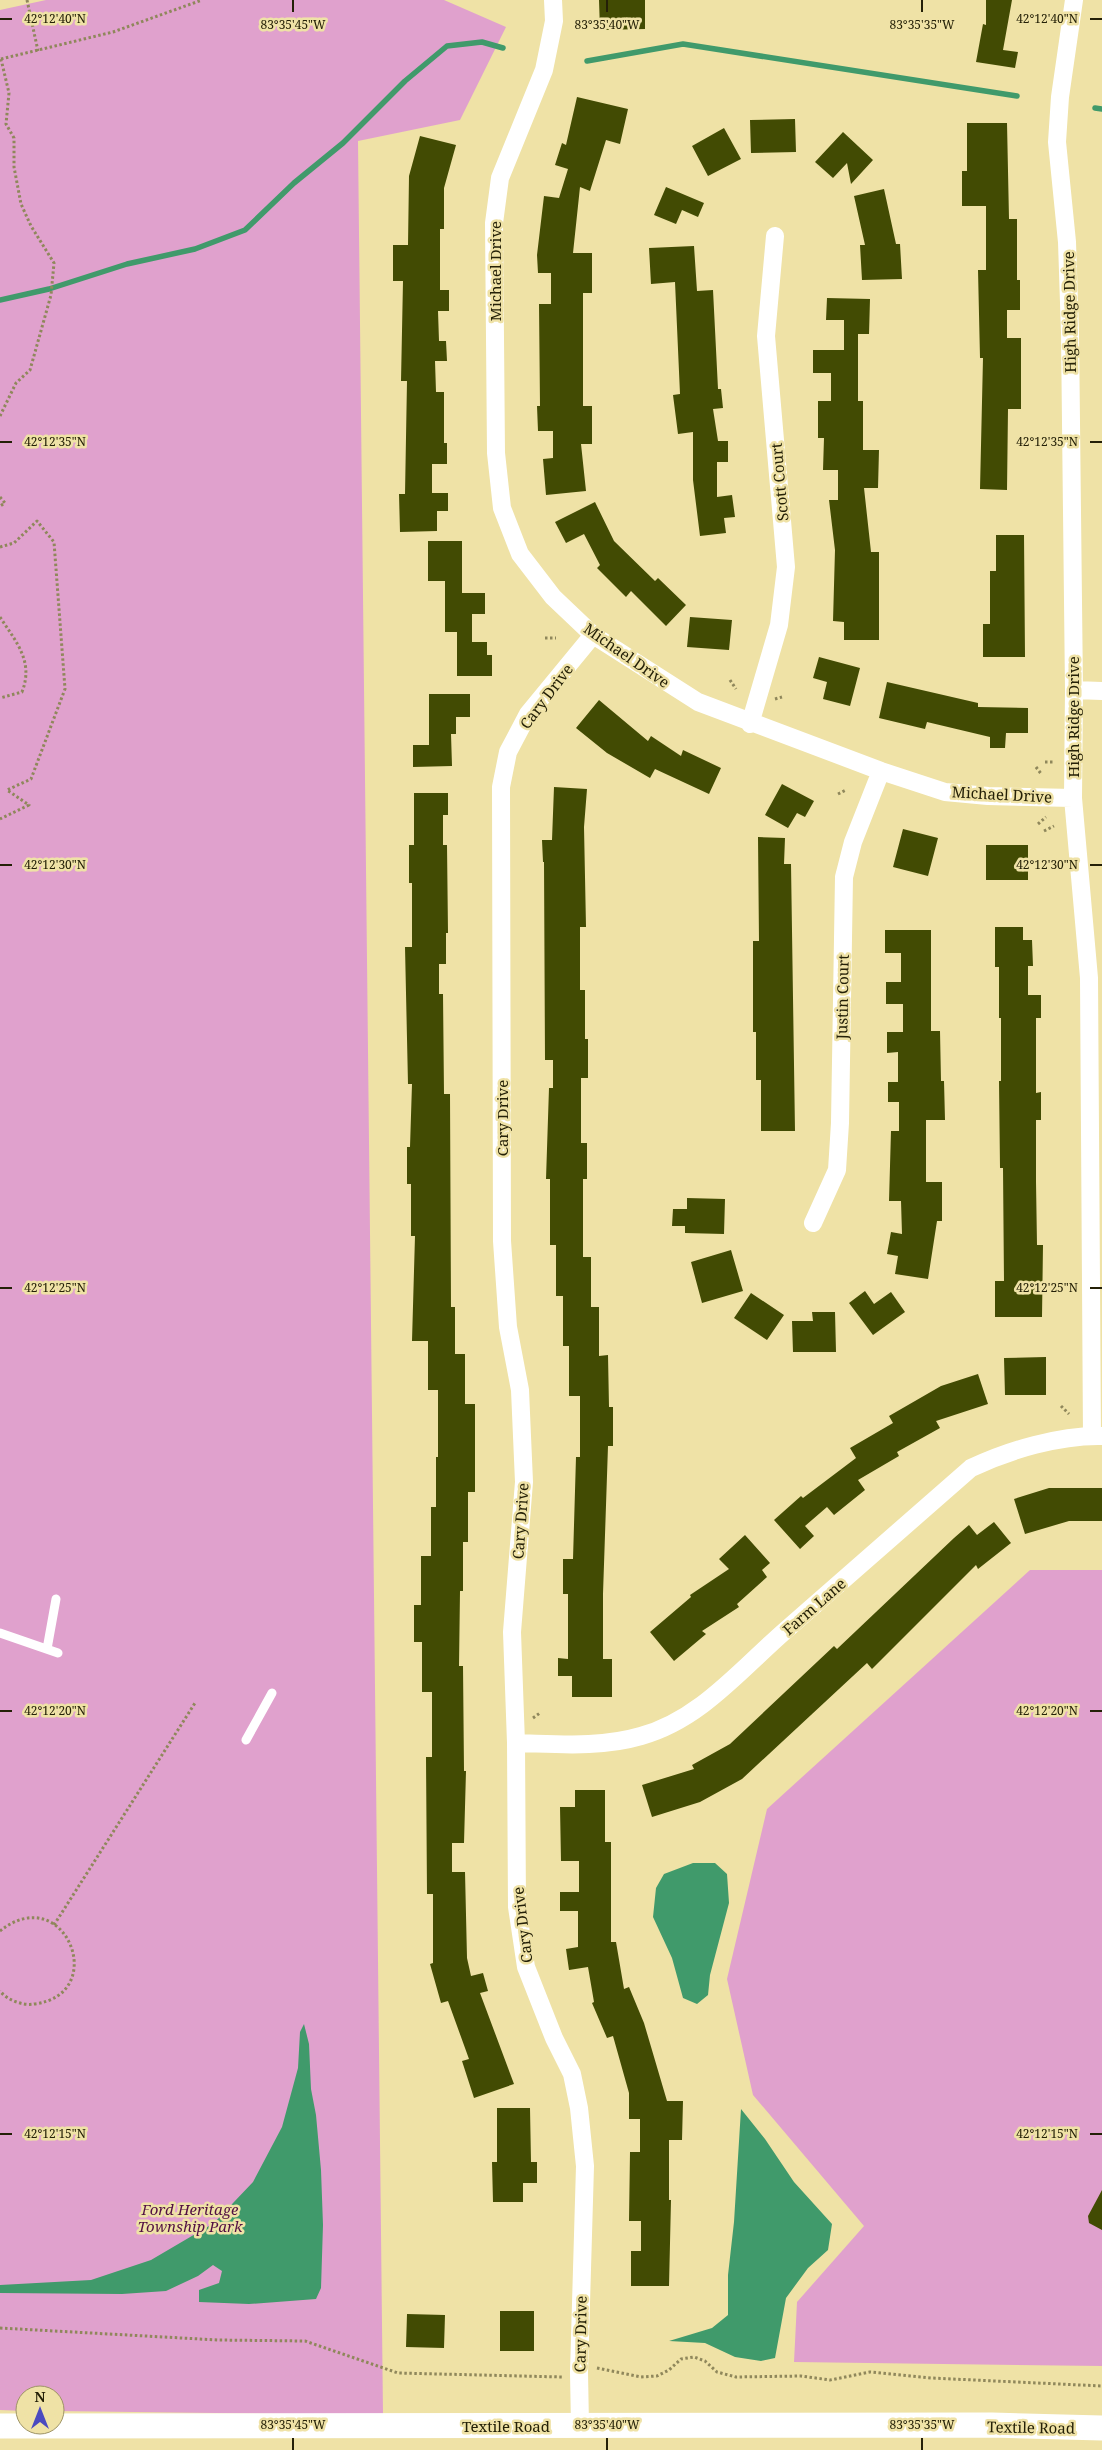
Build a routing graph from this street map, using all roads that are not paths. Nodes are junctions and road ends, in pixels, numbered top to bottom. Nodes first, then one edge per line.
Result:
1 (553, 0) edge
2 (1074, 0) edge
3 (775, 236) dead end
4 (593, 635) junction
5 (1074, 690) junction
6 (1102, 690) edge
7 (750, 724) junction
8 (881, 772) junction
9 (1073, 798) junction
10 (813, 1223) dead end
11 (1097, 1436) edge
12 (56, 1599) dead end
13 (0, 1633) edge
14 (47, 1649) junction
15 (58, 1653) dead end
16 (272, 1693) dead end
17 (246, 1740) dead end
18 (516, 1743) junction
19 (0, 2426) edge
20 (580, 2426) junction
21 (1102, 2428) edge

1 - 4 street, Michael Drive
2 - 5 street, High Ridge Drive
3 - 7 street, Scott Court
4 - 7 street, Michael Drive
4 - 18 street, Cary Drive
5 - 6 street
5 - 9 street, High Ridge Drive
7 - 8 street, Michael Drive
8 - 9 street, Michael Drive
8 - 10 street, Justin Court
9 - 11 street, High Ridge Drive
11 - 18 street, Farm Lane
12 - 14 lane
13 - 14 lane
14 - 15 lane
16 - 17 lane
18 - 20 street, Cary Drive
19 - 20 main road, Textile Road
20 - 21 main road, Textile Road

